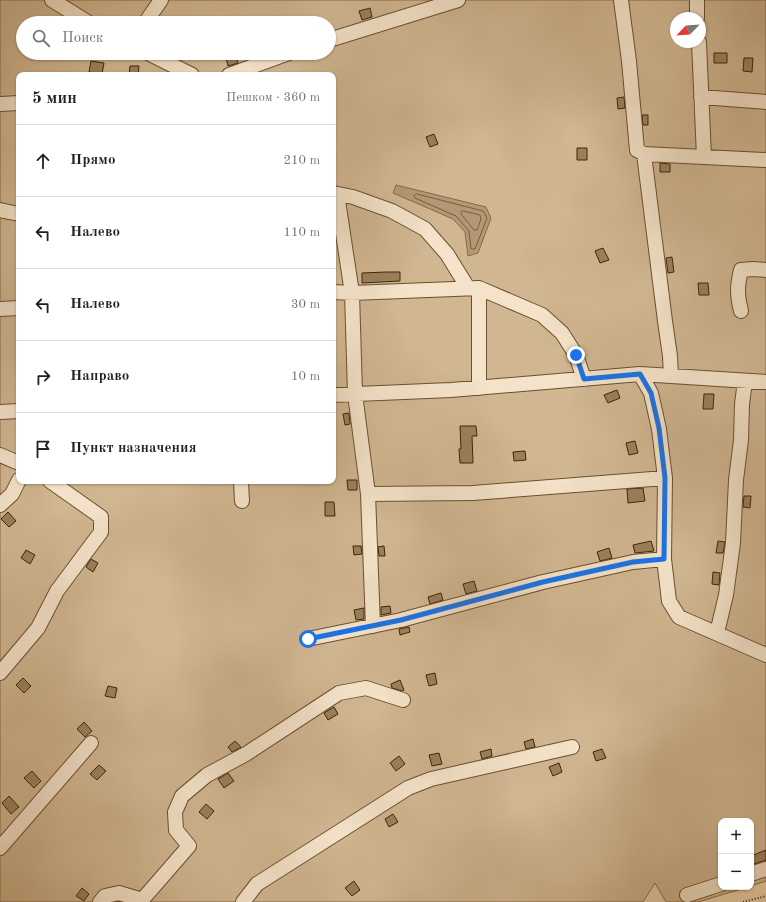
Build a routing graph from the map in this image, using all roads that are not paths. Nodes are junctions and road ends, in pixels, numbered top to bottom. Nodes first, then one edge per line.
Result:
1 (52, 0) edge
2 (161, 0) edge
3 (458, 0) edge
4 (621, 0) edge
5 (696, 0) edge
6 (697, 12) edge
7 (78, 16) edge
8 (150, 16) edge
9 (336, 38) edge
10 (698, 48) edge
11 (162, 60) edge
12 (270, 60) edge
13 (186, 72) edge
14 (237, 72) edge
15 (701, 97) junction
16 (766, 102) edge
17 (16, 103) edge
18 (0, 104) edge
19 (644, 154) junction
20 (704, 156) junction
21 (766, 160) edge
22 (336, 194) edge
23 (336, 200) edge
24 (0, 210) edge
25 (16, 213) edge
26 (766, 270) edge
27 (473, 288) junction
28 (336, 292) edge
29 (352, 293) junction
30 (16, 308) edge
31 (0, 309) edge
32 (741, 311) dead end
33 (640, 374) junction
34 (671, 376) junction
35 (584, 379) junction
36 (745, 381) junction
37 (766, 382) edge
38 (479, 388) junction
39 (355, 394) junction
40 (336, 396) edge
41 (16, 411) edge
42 (0, 412) edge
43 (0, 455) edge
44 (16, 462) edge
45 (665, 478) junction
46 (17, 484) edge
47 (54, 484) edge
48 (241, 484) edge
49 (368, 494) junction
50 (242, 501) dead end
51 (0, 505) edge
52 (664, 559) junction
53 (373, 626) junction
54 (717, 633) junction
55 (308, 639) dead end
56 (766, 654) edge
57 (0, 673) edge
58 (403, 700) dead end
59 (91, 742) dead end
60 (572, 747) dead end
61 (0, 848) edge
62 (766, 869) edge
63 (754, 873) edge
64 (718, 885) edge
65 (687, 895) dead end
66 (100, 902) edge
67 (243, 902) edge

1 - 7 street
2 - 8 street
3 - 9 street
4 - 19 street
5 - 6 street
10 - 15 street
11 - 13 street
12 - 14 street
15 - 16 street
15 - 20 street
17 - 18 street
19 - 20 street
19 - 34 street
20 - 21 street
22 - 27 street
23 - 29 street
24 - 25 street
26 - 32 street
27 - 29 street
27 - 35 street
27 - 38 street
28 - 29 street
29 - 39 street
30 - 31 street
33 - 34 street
33 - 35 street
33 - 45 street
34 - 36 street
35 - 38 street
36 - 37 street
36 - 54 street
38 - 39 street
39 - 40 street
39 - 49 street
41 - 42 street
43 - 44 street
45 - 49 street
45 - 52 street
46 - 51 street
47 - 57 street
48 - 50 street
49 - 53 street
52 - 53 street
52 - 54 street
53 - 55 street
54 - 56 street
58 - 66 street
59 - 61 street
60 - 67 street
62 - 63 street
64 - 65 street

